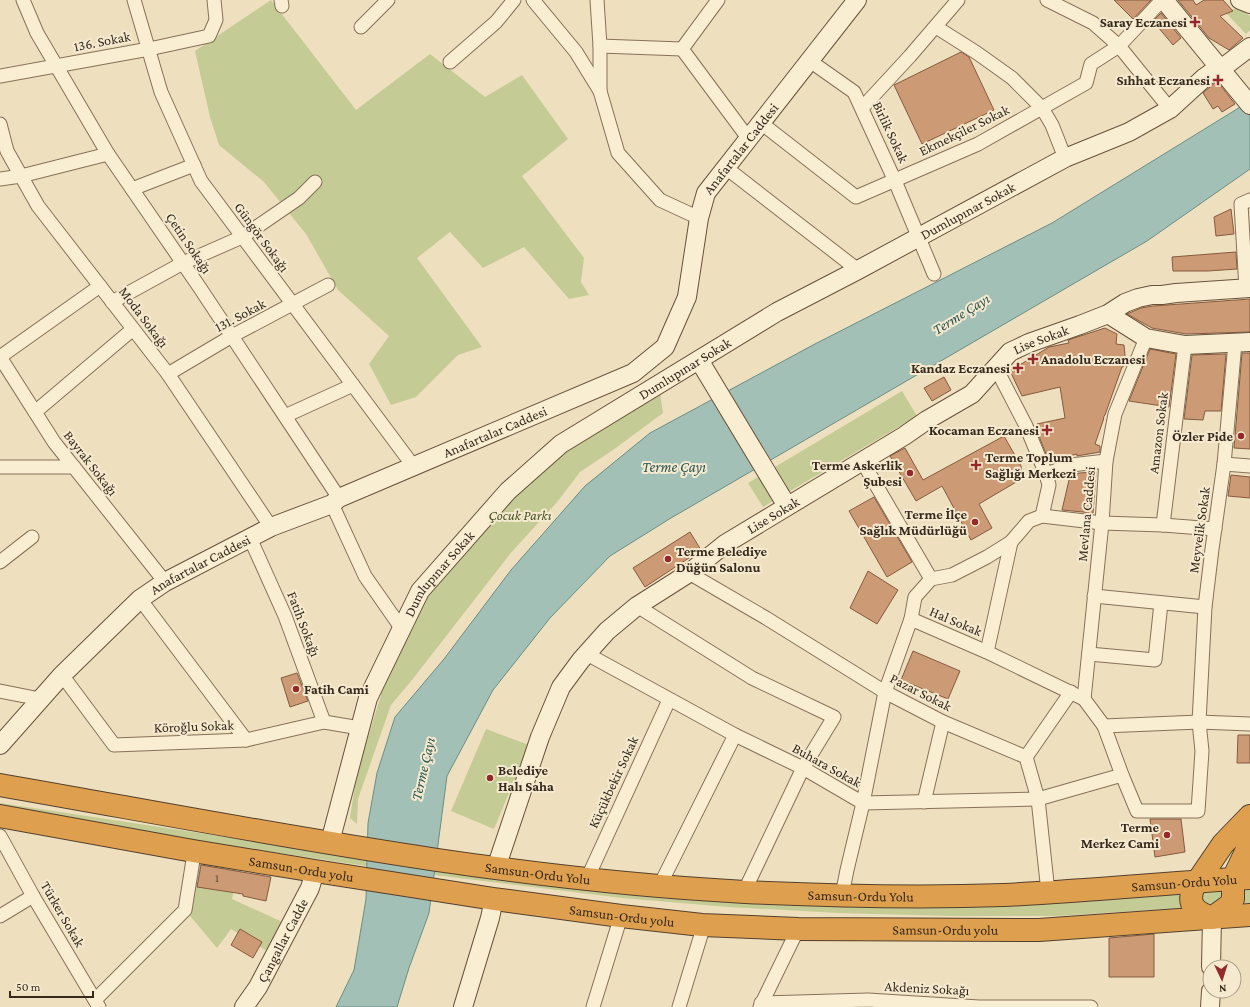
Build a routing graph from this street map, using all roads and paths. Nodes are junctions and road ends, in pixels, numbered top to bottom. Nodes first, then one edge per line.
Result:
1 (23, 0) edge
2 (134, 0) edge
3 (214, 0) edge
4 (388, 0) edge
5 (514, 0) edge
6 (533, 0) edge
7 (597, 0) edge
8 (718, 0) edge
9 (857, 0) edge
10 (958, 0) edge
11 (1047, 0) edge
12 (1163, 0) edge
13 (1240, 0) edge
14 (1250, 4) edge
15 (361, 27) dead end
16 (936, 27) junction
17 (600, 46) junction
18 (1120, 46) junction
19 (1250, 48) edge
20 (149, 49) junction
21 (682, 49) junction
22 (810, 61) junction
23 (450, 62) dead end
24 (57, 66) junction
25 (0, 76) edge
26 (1227, 76) junction
27 (600, 91) junction
28 (1250, 105) edge
29 (862, 108) junction
30 (1042, 108) junction
31 (1170, 109) junction
32 (761, 123) junction
33 (0, 124) edge
34 (748, 138) junction
35 (108, 154) junction
36 (1065, 158) junction
37 (194, 165) junction
38 (726, 167) junction
39 (21, 176) junction
40 (0, 179) edge
41 (896, 181) junction
42 (315, 182) dead end
43 (132, 189) junction
44 (1250, 200) edge
45 (699, 218) junction
46 (918, 236) junction
47 (242, 237) junction
48 (183, 263) junction
49 (858, 270) junction
50 (934, 274) dead end
51 (328, 285) dead end
52 (100, 286) junction
53 (1248, 288) edge
54 (112, 302) junction
55 (292, 305) junction
56 (1108, 314) junction
57 (133, 329) junction
58 (232, 336) junction
59 (1146, 338) junction
60 (1242, 342) edge
61 (1185, 345) junction
62 (665, 347) junction
63 (0, 357) edge
64 (699, 360) junction
65 (996, 368) junction
66 (168, 374) junction
67 (671, 378) junction
68 (353, 385) junction
69 (34, 412) junction
70 (285, 416) junction
71 (862, 460) junction
72 (1106, 461) junction
73 (1224, 464) junction
74 (1250, 466) edge
75 (0, 467) edge
76 (74, 467) junction
77 (414, 467) junction
78 (1046, 474) junction
79 (336, 501) junction
80 (786, 506) junction
81 (1042, 516) junction
82 (1102, 523) junction
83 (1163, 525) junction
84 (271, 528) junction
85 (1215, 529) junction
86 (32, 537) dead end
87 (250, 538) junction
88 (1011, 542) junction
89 (0, 562) edge
90 (689, 572) junction
91 (931, 579) junction
92 (165, 582) junction
93 (1094, 596) junction
94 (140, 599) junction
95 (1161, 603) junction
96 (636, 606) junction
97 (1205, 607) junction
98 (911, 619) junction
99 (402, 629) junction
100 (987, 652) junction
101 (587, 654) junction
102 (1089, 654) junction
103 (62, 675) junction
104 (0, 691) edge
105 (885, 692) junction
106 (1071, 692) junction
107 (1084, 699) junction
108 (40, 700) junction
109 (669, 700) junction
110 (324, 722) junction
111 (943, 722) junction
112 (1199, 722) junction
113 (1250, 724) edge
114 (1104, 726) junction
115 (360, 728) junction
116 (735, 735) junction
117 (246, 740) junction
118 (0, 745) edge
119 (1026, 757) junction
120 (803, 768) junction
121 (1122, 775) junction
122 (0, 785) edge
123 (1038, 799) junction
124 (924, 802) junction
125 (863, 803) junction
126 (0, 816) edge
127 (1250, 816) edge
128 (0, 836) edge
129 (330, 842) junction
130 (1250, 843) edge
131 (193, 860) dead end
132 (473, 865) joint
133 (496, 868) junction
134 (322, 872) junction
135 (1241, 878) edge
136 (587, 879) junction
137 (1198, 881) junction
138 (660, 885) junction
139 (744, 892) junction
140 (1048, 892) junction
141 (842, 895) junction
142 (33, 896) junction
143 (494, 899) junction
144 (1250, 915) edge
145 (0, 916) edge
146 (621, 916) junction
147 (1212, 918) junction
148 (704, 925) junction
149 (798, 929) junction
150 (1211, 959) edge
151 (97, 1004) edge
152 (868, 1004) edge
153 (761, 1005) edge
154 (244, 1007) edge
155 (463, 1007) edge
156 (592, 1007) edge
157 (679, 1007) edge
158 (1091, 1007) edge

1 - 24 street, Çetin Sokağı
2 - 20 street, Güngör Sokağı
3 - 20 street, 136. Sokak
4 - 15 street
5 - 23 street
6 - 27 street
7 - 17 street
8 - 21 street
9 - 22 street, Anafartalar Caddesi
10 - 16 street
11 - 18 street
12 - 18 street, Ekmekçiler Sokak
12 - 26 street
13 - 14 street
16 - 29 street
16 - 30 street
17 - 21 street
17 - 27 street
18 - 30 street, Ekmekçiler Sokak
18 - 31 street
19 - 26 street, Dumlupınar Sokak
20 - 24 street, 136. Sokak
20 - 37 street, Güngör Sokağı
21 - 34 street
22 - 29 street, Birlik Sokak
22 - 32 street, Anafartalar Caddesi
24 - 25 street, 136. Sokak
24 - 35 street, Çetin Sokağı
26 - 28 street
26 - 31 street, Dumlupınar Sokak
27 - 45 street
29 - 41 street, Birlik Sokak
30 - 36 street
30 - 41 street, Ekmekçiler Sokak
31 - 36 street, Dumlupınar Sokak
32 - 34 street, Anafartalar Caddesi
32 - 41 street, Ekmekçiler Sokak
33 - 39 street, Moda Sokağı
34 - 38 street, Anafartalar Caddesi
35 - 39 street
35 - 43 street, Çetin Sokağı
36 - 46 street, Dumlupınar Sokak
37 - 43 street
37 - 47 street, Güngör Sokağı
38 - 45 street, Anafartalar Caddesi
38 - 49 street
39 - 40 street
39 - 52 street, Moda Sokağı
41 - 46 street, Birlik Sokak
42 - 47 street
43 - 48 street, Çetin Sokağı
44 - 53 street
45 - 62 street, Anafartalar Caddesi
46 - 49 street, Dumlupınar Sokak
46 - 50 street, Birlik Sokak
47 - 48 street
47 - 55 street, Güngör Sokağı
48 - 54 street
48 - 58 street, Çetin Sokağı
49 - 64 street, Dumlupınar Sokak
51 - 55 street, 131. Sokak
52 - 54 street, Moda Sokağı
52 - 63 street
53 - 56 street, Lise Sokak
54 - 57 street, Moda Sokağı
55 - 58 street, 131. Sokak
55 - 68 street, Güngör Sokağı
56 - 59 street
56 - 65 street, Lise Sokak
57 - 66 street, Moda Sokağı
57 - 69 street
58 - 66 street, 131. Sokak
58 - 70 street, Çetin Sokağı
59 - 61 street
59 - 72 street, Mevlana Caddesi
60 - 61 street
60 - 73 street, Meyvelik Sokak
61 - 83 street, Amazon Sokak
62 - 67 street
62 - 77 street, Anafartalar Caddesi
63 - 69 street, Bayrak Sokağı
64 - 67 street, Dumlupınar Sokak
64 - 80 street
65 - 71 street, Lise Sokak
65 - 78 street
66 - 84 street, Moda Sokağı
67 - 99 street, Dumlupınar Sokak
68 - 70 street
68 - 77 street, Güngör Sokağı
69 - 76 street, Bayrak Sokağı
70 - 79 street, Çetin Sokağı
71 - 80 street, Lise Sokak
71 - 91 street
72 - 78 street
72 - 82 street, Mevlana Caddesi
73 - 74 street
73 - 85 street, Meyvelik Sokak
75 - 76 street
76 - 92 street, Bayrak Sokağı
77 - 79 street, Anafartalar Caddesi
78 - 81 street
79 - 84 street, Anafartalar Caddesi
79 - 99 street, Çetin Sokağı
80 - 90 street, Lise Sokak
81 - 82 street
81 - 88 street
82 - 83 street
82 - 93 street, Mevlana Caddesi
83 - 85 street
84 - 87 street, Anafartalar Caddesi
85 - 97 street, Meyvelik Sokak
86 - 89 street
87 - 92 street, Anafartalar Caddesi
87 - 110 street, Fatih Sokağı
88 - 91 street
88 - 100 street
90 - 96 street, Lise Sokak
90 - 105 street, Pazar Sokak
91 - 98 street
92 - 94 street, Anafartalar Caddesi
93 - 95 street
93 - 102 street, Mevlana Caddesi
94 - 103 street, Anafartalar Caddesi
94 - 117 street
95 - 97 street
95 - 102 street
96 - 101 street, Lise Sokak
96 - 120 street
97 - 112 street, Meyvelik Sokak
98 - 100 street, Hal Sokak
98 - 105 street, Hal Sokak
99 - 115 street, Dumlupınar Sokak
100 - 106 street, Hal Sokak
101 - 109 street, Buhara Sokak
101 - 133 street, Lise Sokak
102 - 107 street, Mevlana Caddesi
103 - 108 street, Anafartalar Caddesi
103 - 117 street, Köroğlu Sokak
104 - 108 street
105 - 111 street, Pazar Sokak
105 - 125 street, Hal Sokak
106 - 107 street, Hal Sokak
106 - 119 street
107 - 114 street, Hal Sokak
108 - 118 street, Anafartalar Caddesi
109 - 116 street, Buhara Sokak
109 - 136 street, Küçükbekir Sokak
110 - 115 street, Köroğlu Sokak
110 - 117 street, Köroğlu Sokak
111 - 119 street, Pazar Sokak
111 - 124 street
112 - 113 street
112 - 114 street
112 - 121 street, Meyvelik Sokak
114 - 121 street, Hal Sokak
115 - 129 street, Dumlupınar Sokak
116 - 120 street, Buhara Sokak
116 - 138 street
119 - 123 street
120 - 125 street, Buhara Sokak
120 - 139 street
121 - 123 street, Buhara Sokak
122 - 129 highway, Samsun-Ordu yolu
123 - 124 street, Buhara Sokak
123 - 140 street
124 - 125 street, Buhara Sokak
125 - 141 street, Hal Sokak
126 - 134 highway, Samsun-Ordu yolu
127 - 137 highway
128 - 142 street, Türker Sokak
129 - 132 highway, Samsun-Ordu yolu
130 - 135 highway
131 - 151 street
132 - 133 highway, Samsun-Ordu Yolu
133 - 136 highway, Samsun-Ordu Yolu
134 - 143 highway, Samsun-Ordu yolu
134 - 154 street, Çangallar Cadde
135 - 137 highway, Samsun-Ordu Yolu
135 - 147 highway
136 - 138 highway, Samsun-Ordu Yolu
137 - 140 highway, Samsun-Ordu Yolu
137 - 147 highway
138 - 139 highway, Samsun-Ordu Yolu
139 - 141 highway, Samsun-Ordu Yolu
140 - 141 highway, Samsun-Ordu Yolu
142 - 145 street
142 - 151 street, Türker Sokak
143 - 146 highway, Samsun-Ordu yolu
143 - 155 street
144 - 147 highway, Samsun-Ordu yolu
146 - 148 highway, Samsun-Ordu yolu
146 - 156 street
147 - 149 highway, Samsun-Ordu yolu
147 - 150 street
148 - 149 highway, Samsun-Ordu yolu
148 - 157 street
149 - 153 street
152 - 153 street, Akdeniz Sokağı
152 - 158 street, Akdeniz Sokağı

